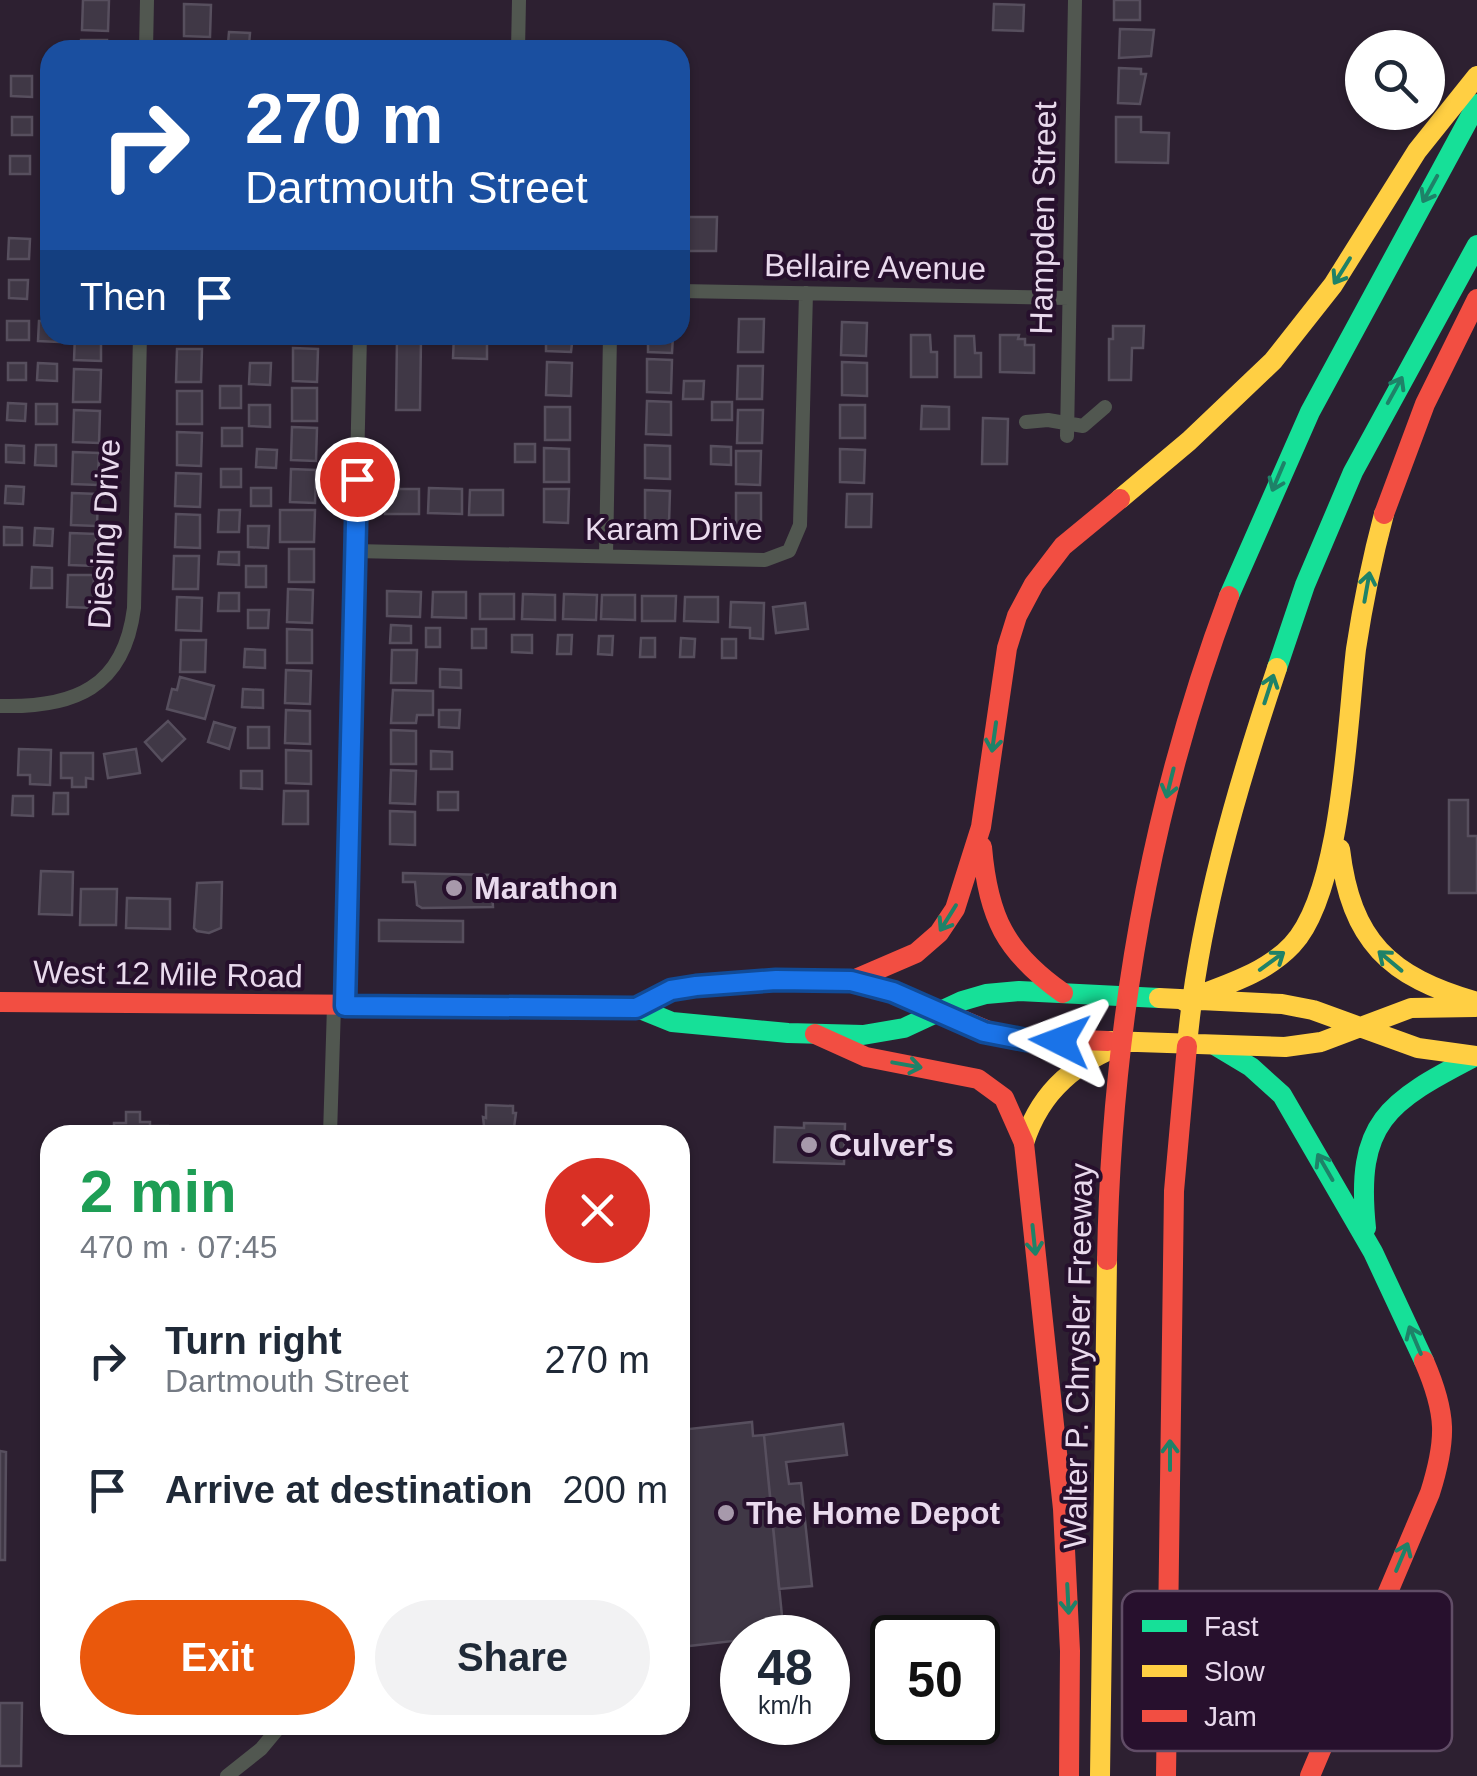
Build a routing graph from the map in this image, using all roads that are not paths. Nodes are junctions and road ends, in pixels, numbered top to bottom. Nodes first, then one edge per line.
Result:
1 (147, 0) edge
2 (519, 0) edge
3 (1074, 0) edge
4 (146, 40) edge
5 (518, 40) edge
6 (1477, 76) edge
7 (1477, 104) edge
8 (1477, 245) edge
9 (690, 291) edge
10 (806, 293) junction
11 (1068, 298) junction
12 (1477, 299) edge
13 (140, 345) edge
14 (360, 345) edge
15 (610, 345) edge
16 (1105, 407) dead end
17 (1026, 422) dead end
18 (1067, 430) junction
19 (356, 551) junction
20 (606, 556) junction
21 (0, 706) edge
22 (1337, 811) junction
23 (981, 827) junction
24 (851, 981) junction
25 (1063, 993) junction
26 (1184, 1001) junction
27 (0, 1002) edge
28 (1477, 1005) edge
29 (339, 1006) junction
30 (636, 1008) junction
31 (938, 1012) junction
32 (1359, 1028) junction
33 (816, 1034) junction
34 (1128, 1042) junction
35 (1216, 1046) junction
36 (1476, 1056) edge
37 (331, 1125) edge
38 (1024, 1144) junction
39 (1374, 1252) junction
40 (1169, 1591) edge
41 (1388, 1591) edge
42 (273, 1735) edge
43 (1167, 1751) edge
44 (1321, 1751) edge
45 (227, 1776) edge
46 (1070, 1776) edge
47 (1100, 1776) edge
48 (1166, 1776) edge
49 (1310, 1776) edge

1 - 4 street
2 - 5 street
3 - 11 street, Hampden Street
6 -> 23 main road
7 -> 47 main road, Walter P. Chrysler Freeway
40 -> 8 main road
9 - 10 street, Bellaire Avenue
10 - 11 street, Bellaire Avenue
10 - 20 street, Karam Drive
11 - 18 street, Hampden Street
22 -> 12 main road
13 - 21 street, Diesing Drive
14 - 19 street
15 - 20 street
16 - 18 street
17 - 18 street
19 - 20 street, Karam Drive
19 - 29 street
26 -> 22 main road
28 -> 22 main road
23 -> 24 main road
23 - 25 main road
24 - 30 main road, West 12 Mile Road
24 - 31 main road, West 12 Mile Road
25 - 26 main road, West 12 Mile Road
25 - 31 main road, West 12 Mile Road
26 - 32 main road, West 12 Mile Road
27 - 29 main road, West 12 Mile Road
28 - 32 main road, West 12 Mile Road
29 - 30 main road, West 12 Mile Road
29 - 37 street
30 - 33 main road, West 12 Mile Road
31 - 33 main road, West 12 Mile Road
31 - 34 main road, West 12 Mile Road
32 - 35 main road, West 12 Mile Road
32 - 36 main road, West 12 Mile Road
33 -> 38 main road
34 - 35 main road, West 12 Mile Road
34 - 38 main road
39 -> 35 main road
36 - 39 main road
38 -> 46 main road
41 -> 39 main road
42 - 45 street
48 -> 43 main road
49 -> 44 main road

